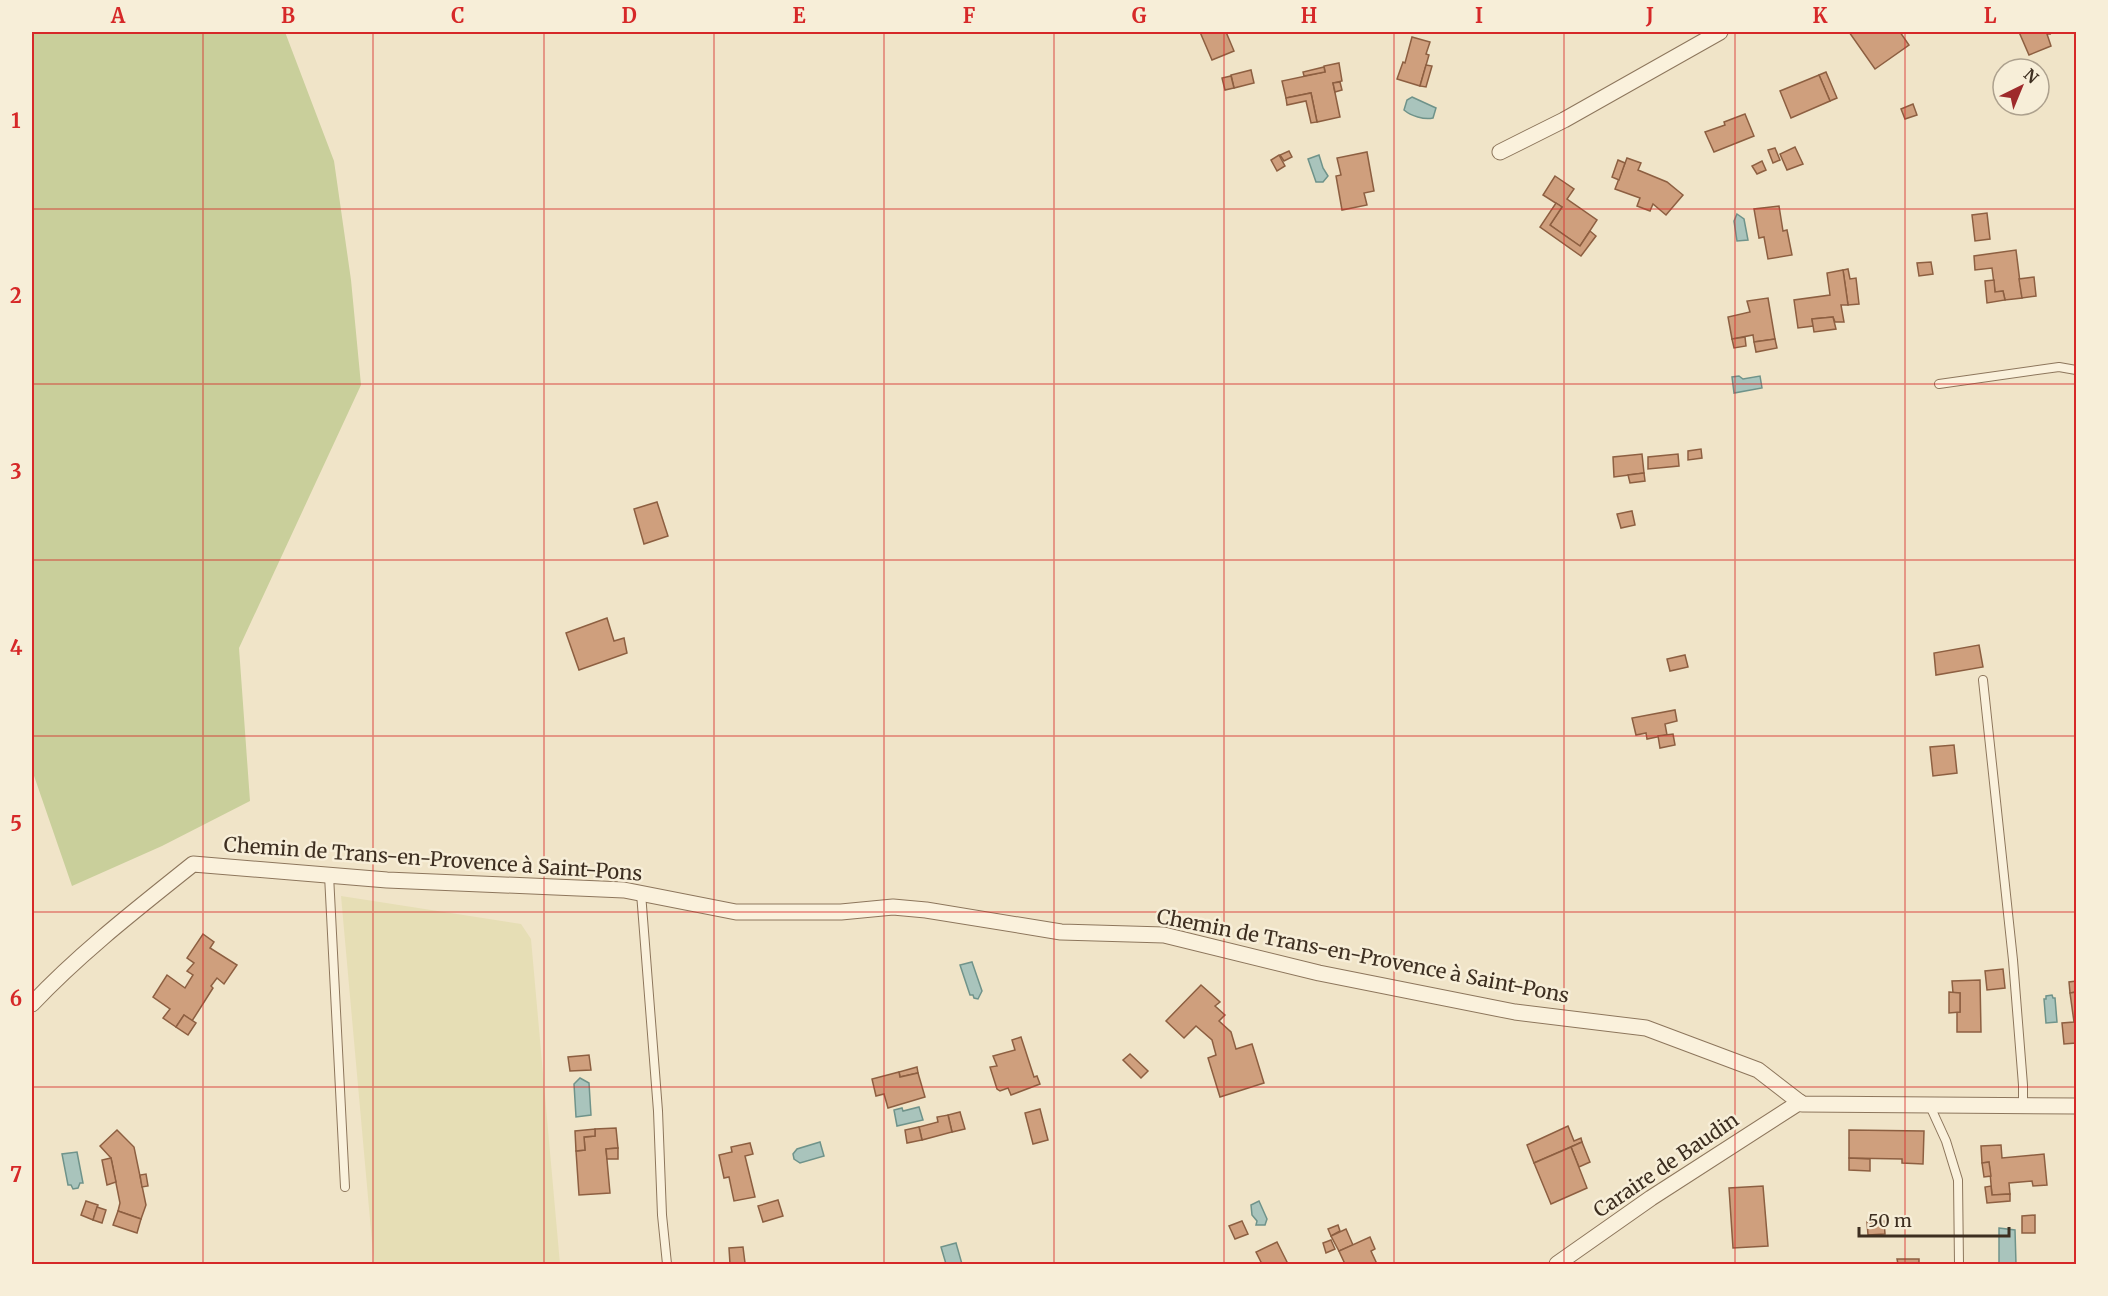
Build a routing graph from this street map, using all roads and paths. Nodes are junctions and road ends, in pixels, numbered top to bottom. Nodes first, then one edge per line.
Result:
1 (1720, 32) edge
2 (1500, 152) dead end
3 (2076, 370) edge
4 (1939, 384) dead end
5 (1983, 680) dead end
6 (329, 875) junction
7 (641, 894) junction
8 (32, 1004) edge
9 (1800, 1102) junction
10 (1930, 1106) junction
11 (2076, 1106) edge
12 (2023, 1107) junction
13 (345, 1187) dead end
14 (667, 1264) edge
15 (1557, 1264) edge
16 (1959, 1264) edge

1 - 2 street
3 - 4 lane
5 - 12 lane
6 - 7 street, Chemin de Trans-en-Provence à Saint-Pons
6 - 8 street, Chemin de Trans-en-Provence à Saint-Pons
6 - 13 lane
7 - 9 street, Chemin de Trans-en-Provence à Saint-Pons
7 - 14 lane
9 - 10 street
9 - 15 street, Caraire de Baudin
10 - 12 street
10 - 16 lane
11 - 12 street

